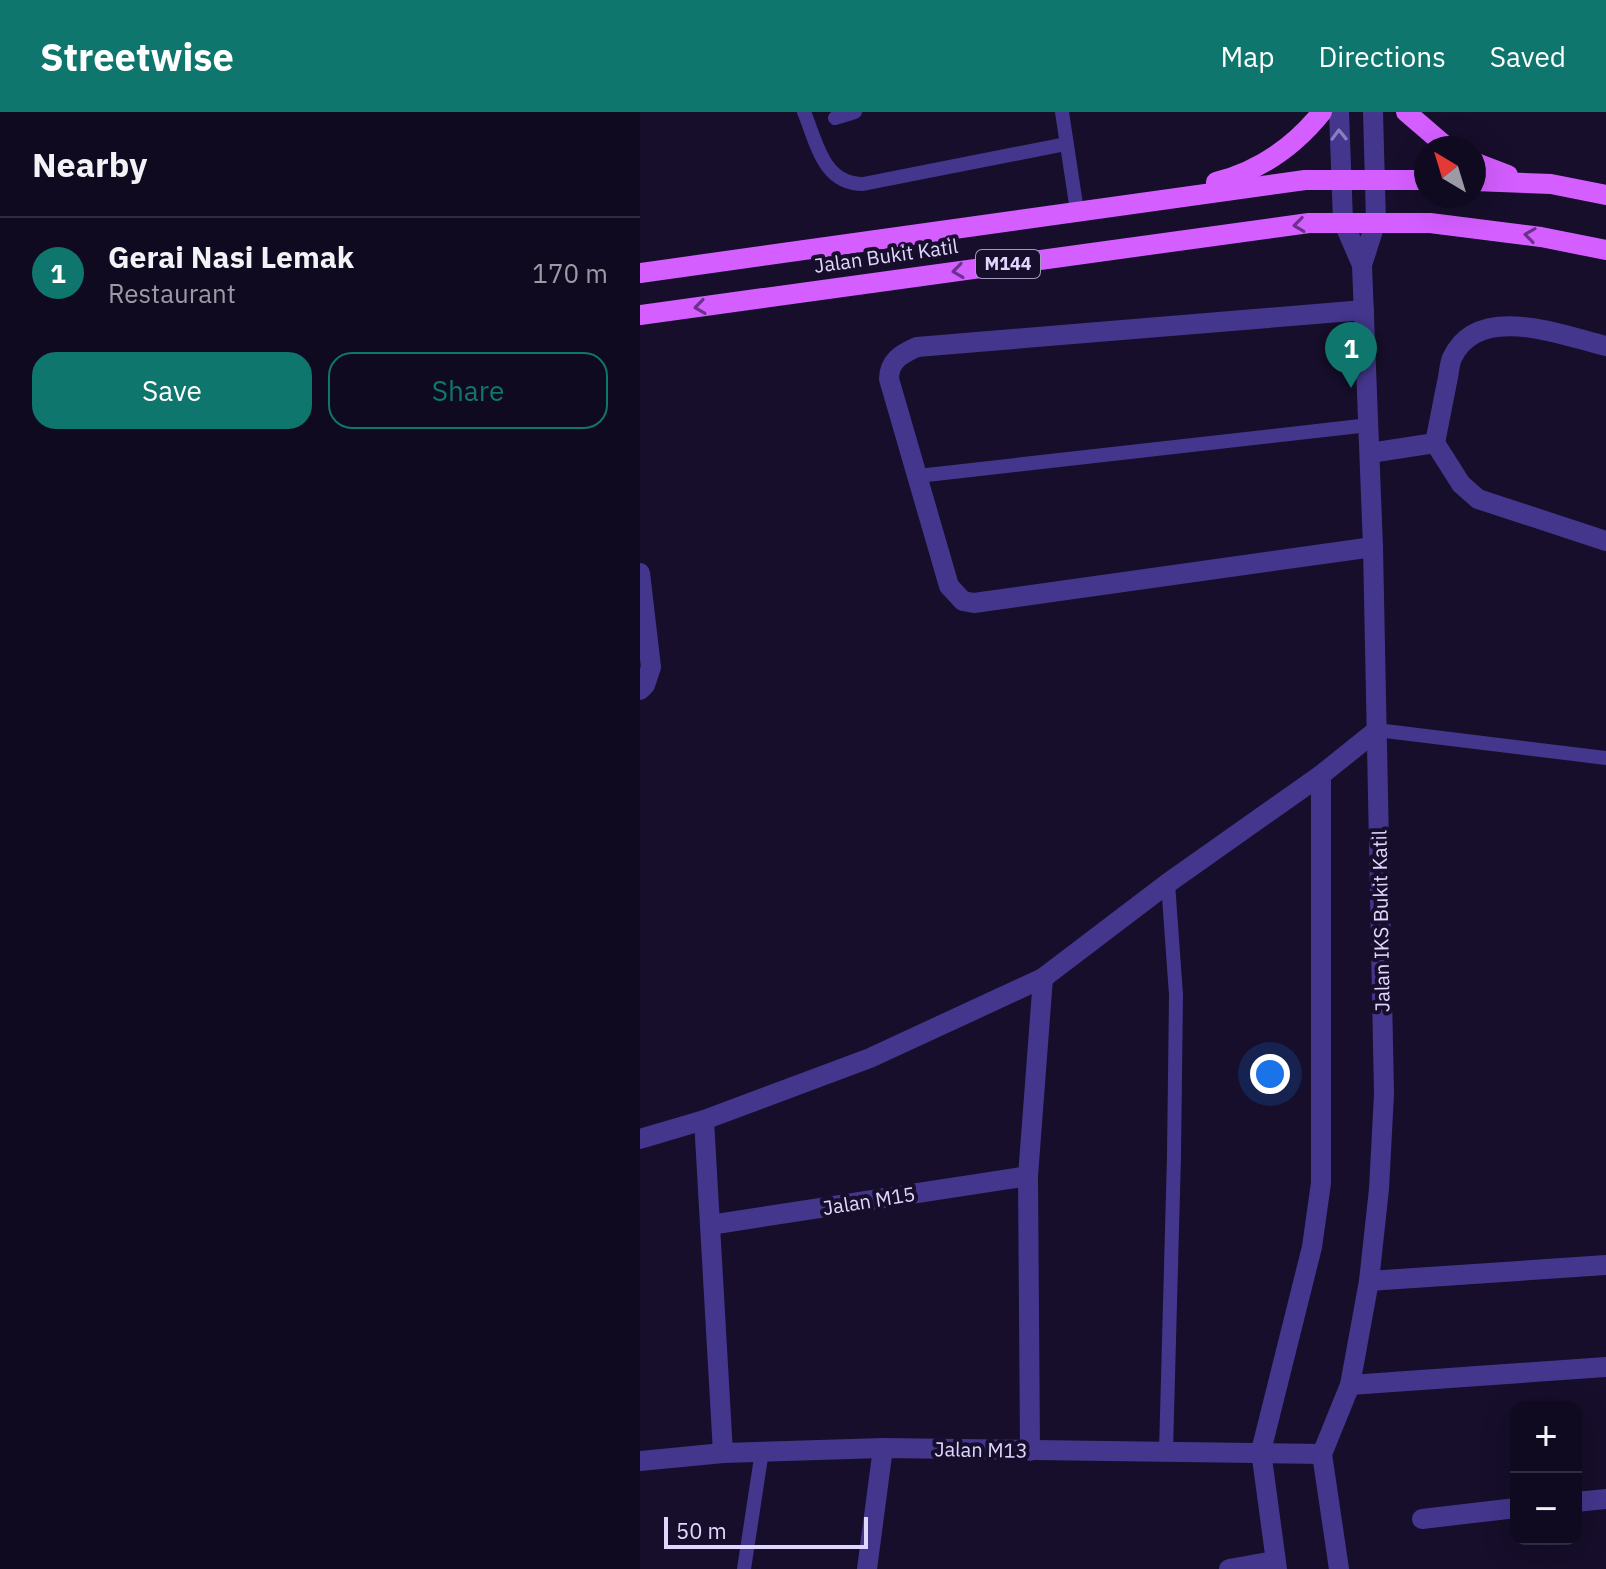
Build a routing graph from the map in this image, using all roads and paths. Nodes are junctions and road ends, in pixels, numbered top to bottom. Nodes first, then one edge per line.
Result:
1 (804, 112) edge
2 (855, 112) edge
3 (1062, 112) edge
4 (1322, 112) edge
5 (1339, 112) edge
6 (1373, 112) edge
7 (1406, 112) edge
8 (835, 118) dead end
9 (1431, 136) edge
10 (1066, 144) junction
11 (1486, 166) edge
12 (1374, 178) junction
13 (1340, 180) junction
14 (1414, 180) edge
15 (1486, 181) edge
16 (1551, 184) junction
17 (1606, 195) edge
18 (1143, 203) junction
19 (1077, 211) junction
20 (1343, 221) junction
21 (1376, 221) junction
22 (1606, 250) edge
23 (1362, 265) junction
24 (640, 273) edge
25 (1364, 310) junction
26 (640, 315) edge
27 (1606, 346) edge
28 (1369, 425) junction
29 (1435, 443) junction
30 (1370, 453) junction
31 (918, 476) junction
32 (1606, 541) edge
33 (1373, 547) junction
34 (640, 573) edge
35 (640, 690) edge
36 (1377, 730) junction
37 (1606, 758) edge
38 (1321, 775) junction
39 (1168, 883) junction
40 (1043, 978) junction
41 (704, 1120) junction
42 (640, 1139) edge
43 (1028, 1176) junction
44 (710, 1225) junction
45 (1606, 1265) edge
46 (1369, 1281) junction
47 (1606, 1367) edge
48 (1350, 1385) junction
49 (883, 1448) junction
50 (762, 1451) junction
51 (1030, 1451) junction
52 (1166, 1451) junction
53 (1261, 1451) junction
54 (723, 1453) junction
55 (1322, 1454) junction
56 (640, 1461) edge
57 (1606, 1499) edge
58 (1582, 1501) edge
59 (1510, 1509) edge
60 (1422, 1519) dead end
61 (1276, 1565) edge
62 (744, 1569) edge
63 (867, 1569) edge
64 (1229, 1569) edge
65 (1339, 1569) edge

1 - 10 lane
2 - 8 lane
3 - 10 lane
4 - 18 main road
13 -> 5 street
6 - 12 street
7 - 9 main road
10 - 19 lane
11 - 16 main road
12 - 13 main road, Jalan Bukit Katil / M144
12 - 14 main road, M144
12 - 21 street
13 - 18 main road, Jalan Bukit Katil / M144
13 - 20 street
15 - 16 main road
16 - 17 main road
18 - 19 main road, Jalan Bukit Katil / M144
19 - 24 main road, Jalan Bukit Katil / M144
20 - 21 main road, Jalan Bukit Katil / M144
20 - 23 street
20 -> 26 main road, Jalan Bukit Katil / M144
22 -> 21 main road, M144
21 - 23 street
23 - 25 street, Jalan IKS Bukit Katil
25 - 28 street, Jalan IKS Bukit Katil
25 - 31 street
27 - 29 street
28 - 30 street, Jalan IKS Bukit Katil
28 - 31 lane
29 - 30 street
29 - 32 street
30 - 33 street, Jalan IKS Bukit Katil
31 - 33 street
33 - 36 street, Jalan IKS Bukit Katil
34 - 35 street
36 - 37 lane
36 - 38 street
36 - 46 street, Jalan IKS Bukit Katil
38 - 39 street
38 - 53 street
39 - 40 street
39 - 52 lane
40 - 41 street
40 - 43 street
41 - 42 street
41 - 44 street
43 - 44 street, Jalan M15
43 - 51 street
44 - 54 street
45 - 46 street
46 - 48 street, Jalan IKS Bukit Katil
47 - 48 street
48 - 55 street, Jalan IKS Bukit Katil
49 - 50 street, Jalan M13
49 - 51 street, Jalan M13
49 - 63 street
50 - 54 street, Jalan M13
50 - 62 lane
51 - 52 street, Jalan M13
52 - 53 street, Jalan M13
53 - 55 street, Jalan M13
53 - 61 street
54 - 56 street, Jalan M13
55 - 65 street
57 - 58 street
59 - 60 street
61 - 64 street

